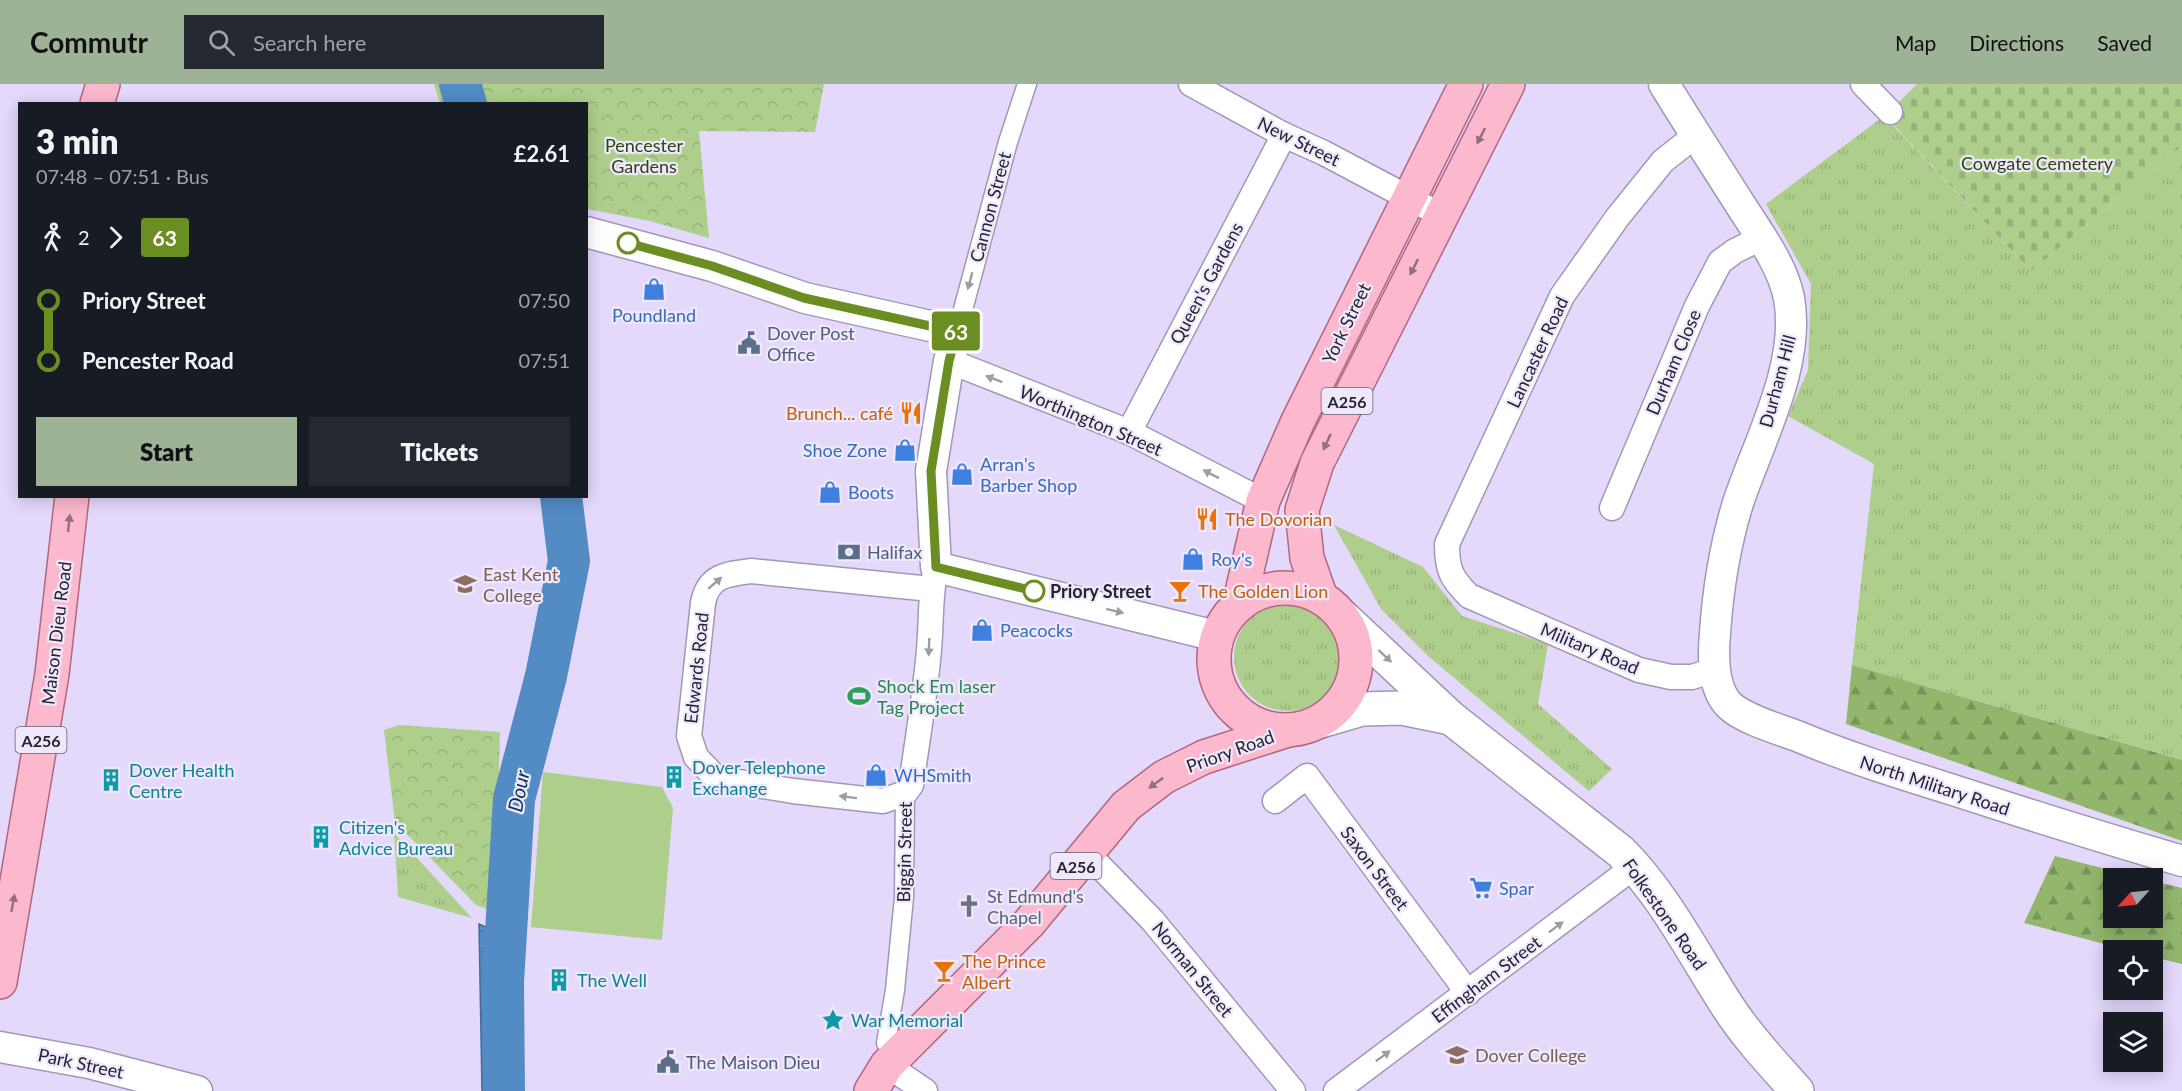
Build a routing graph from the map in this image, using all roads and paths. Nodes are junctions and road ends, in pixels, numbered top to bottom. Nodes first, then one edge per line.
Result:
1 (103, 84) edge
2 (1028, 84) edge
3 (1191, 84) edge
4 (1466, 84) edge
5 (1508, 84) edge
6 (1664, 84) edge
7 (1863, 84) edge
8 (98, 102) edge
9 (1890, 112) dead end
10 (1284, 135) junction
11 (1696, 135) junction
12 (1408, 196) junction
13 (1441, 215) junction
14 (588, 233) edge
15 (1761, 238) junction
16 (957, 332) junction
17 (949, 361) junction
18 (1128, 432) junction
19 (72, 498) edge
20 (1263, 501) junction
21 (1612, 508) dead end
22 (933, 578) junction
23 (1469, 596) joint
24 (1239, 605) junction
25 (1331, 607) junction
26 (1216, 636) junction
27 (1714, 670) junction
28 (1451, 718) junction
29 (1321, 721) junction
30 (1288, 730) junction
31 (904, 793) junction
32 (1275, 801) dead end
33 (1087, 853) junction
34 (2182, 861) edge
35 (1635, 866) junction
36 (0, 982) edge
37 (1468, 993) junction
38 (0, 1047) edge
39 (885, 1070) edge
40 (197, 1091) edge
41 (925, 1091) edge
42 (1293, 1091) edge
43 (1336, 1091) edge
44 (1797, 1091) edge

1 - 8 main road
2 -> 16 street, Cannon Street
3 - 10 street, New Street
4 - 12 main road, York Street / A256
5 -> 13 main road, York Street / A256
6 - 11 street, Durham Hill
7 - 9 street
10 - 12 street, New Street
10 - 18 street, Queen's Gardens
11 - 15 street, Durham Hill
11 - 23 street, Lancaster Road
12 - 13 street, New Street
12 - 20 main road, York Street / A256
13 -> 25 main road, York Street / A256
14 - 16 street
15 - 21 street, Durham Close
15 - 27 street, Durham Hill
16 - 17 street, Biggin Street
18 -> 17 street, Worthington Street
17 - 22 street, Biggin Street
20 -> 18 street, Worthington Street
36 -> 19 main road, Maison Dieu Road / A256
20 - 24 main road, York Street / A256
22 -> 26 street
22 -> 31 street, Biggin Street
31 -> 22 street, Edwards Road
23 - 27 street, Military Road
24 - 25 main road
24 - 26 main road
25 -> 28 main road, Folkestone Road
25 - 29 main road
26 - 30 main road
27 - 34 street, North Military Road
28 - 29 main road, Folkestone Road
28 - 35 main road, Folkestone Road
29 - 30 main road
30 -> 33 main road, Priory Road / A256
31 - 39 street, Biggin Street
32 - 37 street, Saxon Street
33 - 39 main road, Priory Road / A256
33 - 42 street, Norman Street
37 -> 35 street, Effingham Street
35 - 44 main road, Folkestone Road
43 -> 37 street, Effingham Street
38 - 40 street, Park Street
39 - 41 street

